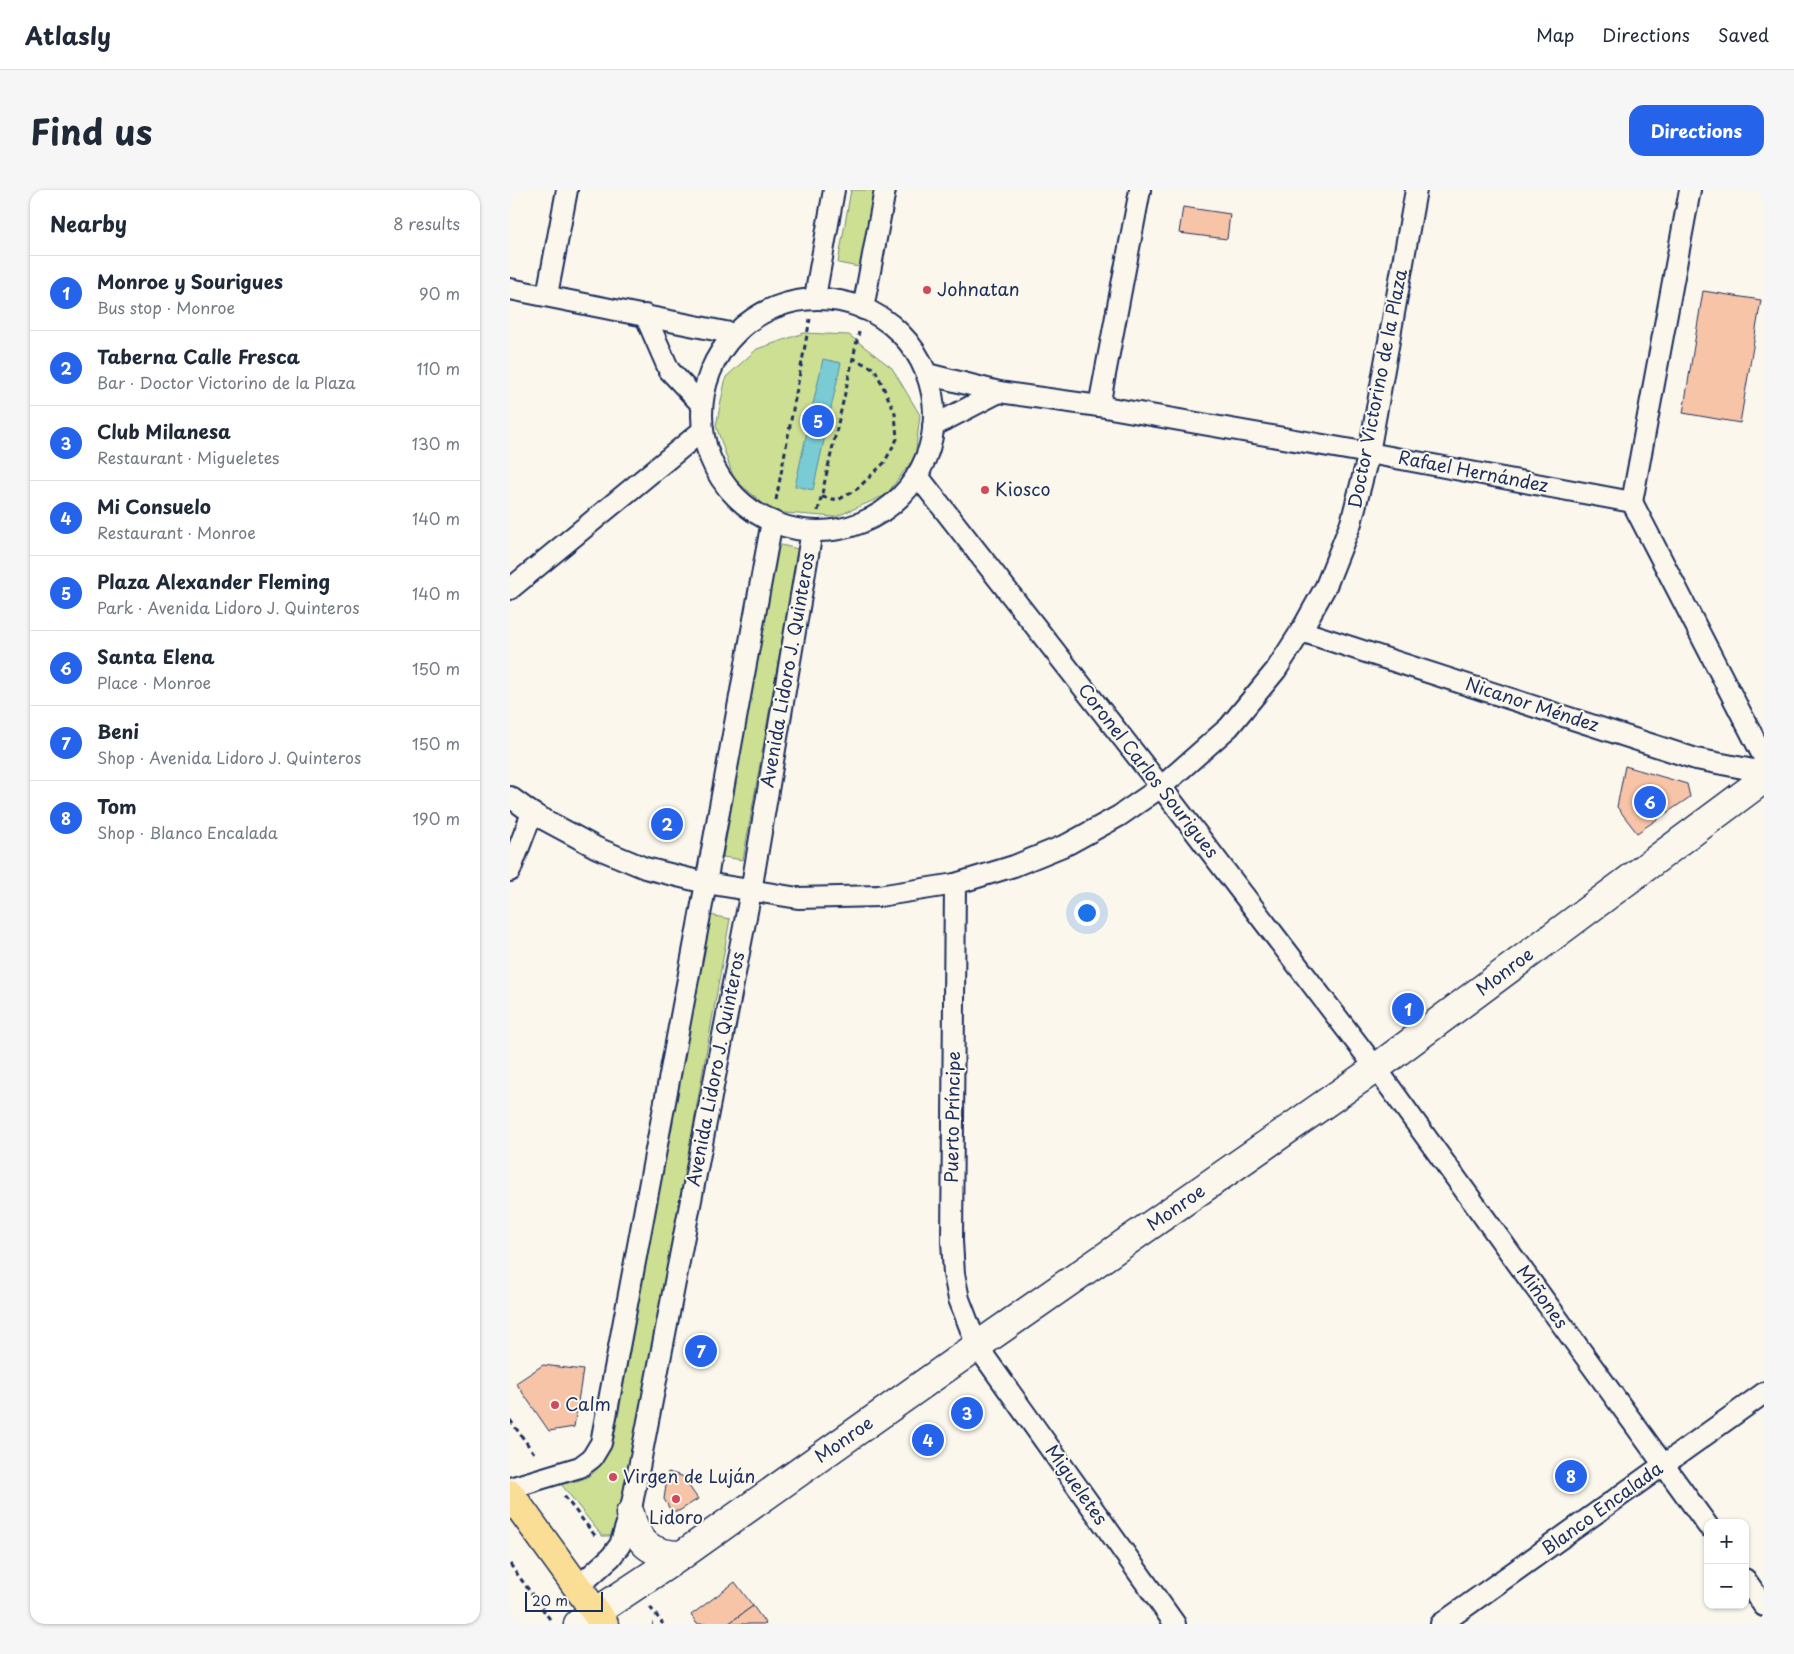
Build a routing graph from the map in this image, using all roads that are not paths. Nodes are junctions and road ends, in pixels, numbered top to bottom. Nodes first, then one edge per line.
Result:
1 (567, 190) edge
2 (834, 190) edge
3 (885, 190) edge
4 (1140, 190) edge
5 (1416, 190) edge
6 (1690, 190) edge
7 (510, 289) edge
8 (547, 295) junction
9 (815, 296) junction
10 (863, 309) junction
11 (645, 315) junction
12 (735, 334) junction
13 (927, 374) junction
14 (999, 392) junction
15 (702, 405) junction
16 (1099, 406) junction
17 (933, 426) junction
18 (703, 430) junction
19 (1369, 453) junction
20 (916, 475) junction
21 (1632, 502) junction
22 (772, 521) junction
23 (812, 531) junction
24 (510, 589) edge
25 (1302, 631) junction
26 (1764, 758) edge
27 (1764, 772) edge
28 (1764, 779) edge
29 (1161, 787) junction
30 (510, 797) edge
31 (532, 813) junction
32 (510, 871) edge
33 (706, 884) junction
34 (956, 884) junction
35 (751, 891) junction
36 (1376, 1068) junction
37 (977, 1346) junction
38 (1764, 1393) edge
39 (1664, 1464) junction
40 (510, 1488) edge
41 (510, 1494) edge
42 (630, 1514) junction
43 (1704, 1520) edge
44 (682, 1555) junction
45 (1749, 1585) edge
46 (578, 1586) junction
47 (1764, 1606) edge
48 (592, 1620) edge
49 (1175, 1624) edge
50 (1441, 1624) edge

1 - 8 street
2 - 9 street
3 - 10 street
4 - 16 street
5 - 19 street, Doctor Victorino de la Plaza
6 - 21 street
7 - 8 street
8 - 11 street
9 - 10 street
9 - 12 street
10 - 13 street
11 - 12 street
11 - 15 street
12 - 15 street
13 - 14 street, Rafael Hernández
13 - 17 street
14 - 16 street, Rafael Hernández
14 - 17 street
15 - 18 street
16 - 19 street, Rafael Hernández
17 - 20 street
18 - 22 street
18 - 24 street
19 - 21 street, Rafael Hernández
19 - 25 street, Doctor Victorino de la Plaza
20 - 23 street
20 - 29 street, Coronel Carlos Sourigues
21 - 26 street
22 - 23 street
22 - 33 street
23 - 35 street, Avenida Lidoro J. Quinteros
25 - 27 street, Nicanor Méndez
25 - 29 street, Doctor Victorino de la Plaza
28 - 36 main road, Monroe
29 - 34 street, Doctor Victorino de la Plaza
29 - 36 street, Coronel Carlos Sourigues
30 - 31 street, Doctor Victorino de la Plaza
31 - 32 street
31 - 33 street, Doctor Victorino de la Plaza
33 - 35 street, Doctor Victorino de la Plaza
33 - 40 street
34 - 35 street, Doctor Victorino de la Plaza
34 - 37 street, Puerto Príncipe
35 - 42 street, Avenida Lidoro J. Quinteros
36 - 37 main road, Monroe
36 - 39 street, Miñones
37 - 44 main road, Monroe
37 - 49 street, Migueletes
38 - 39 street, Blanco Encalada
39 - 43 street, Miñones
39 - 50 street, Blanco Encalada
41 - 46 main road
42 - 44 main road
42 - 46 street, Avenida Lidoro J. Quinteros
44 - 48 main road, Monroe
45 - 47 street
46 - 48 main road

